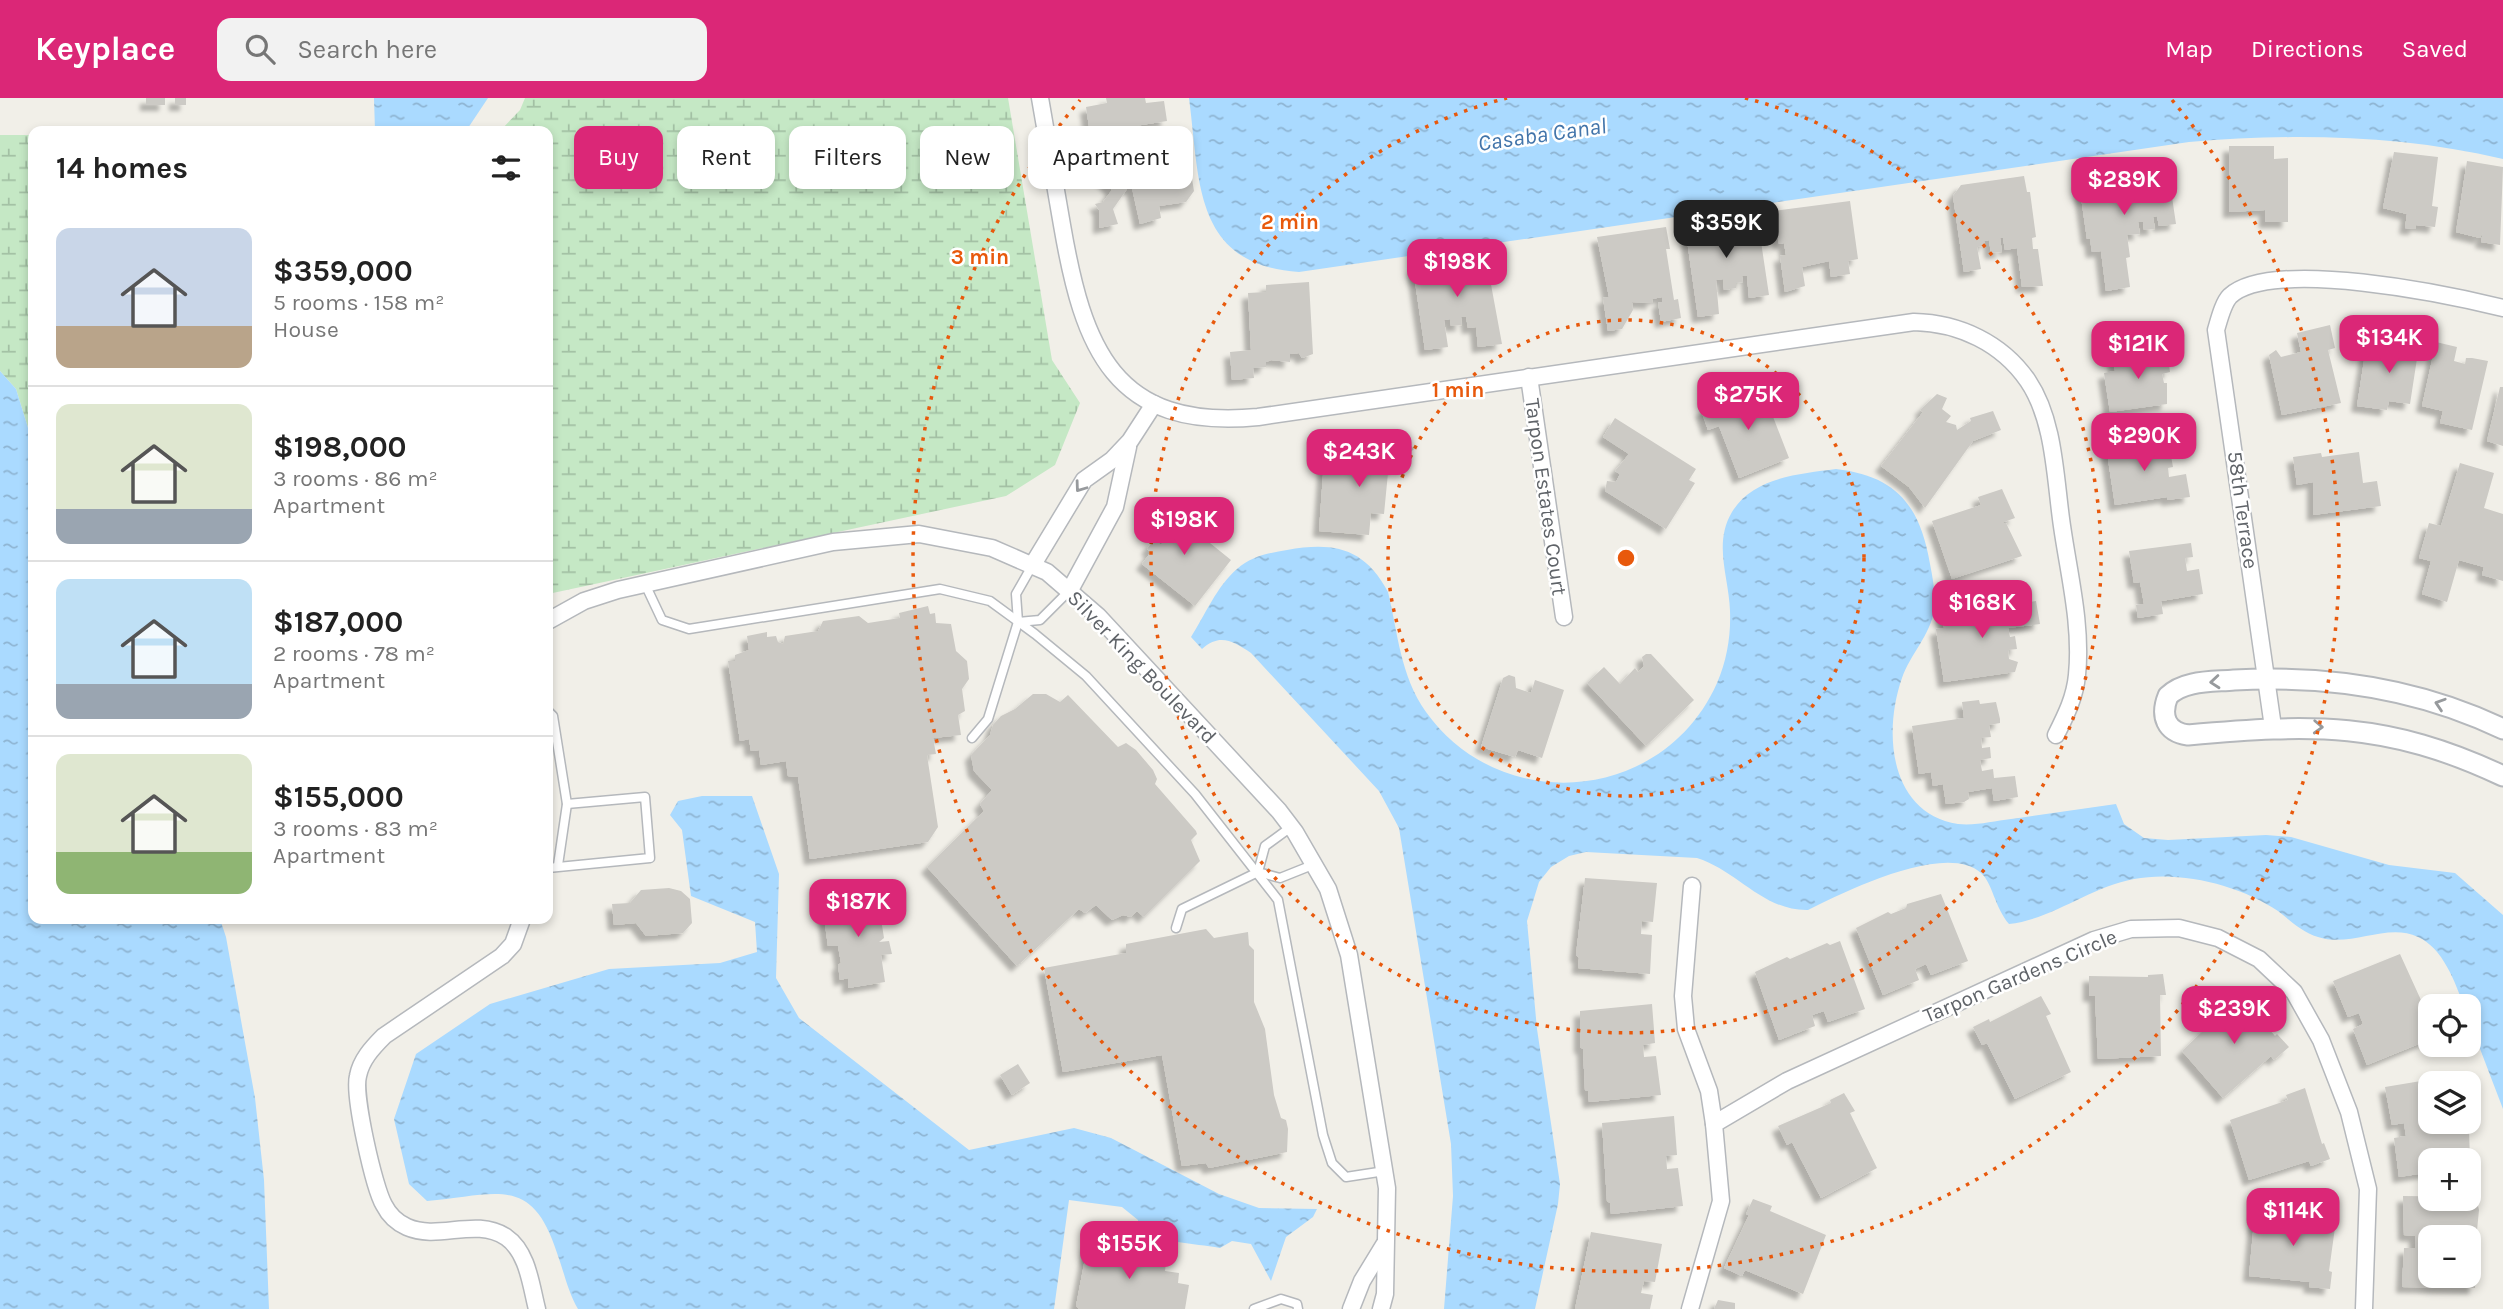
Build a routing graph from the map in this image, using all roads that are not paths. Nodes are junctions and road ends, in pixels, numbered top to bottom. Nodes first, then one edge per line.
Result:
1 (1040, 98) edge
2 (2503, 308) edge
3 (1529, 377) junction
4 (1154, 404) junction
5 (1130, 442) junction
6 (1032, 566) junction
7 (645, 584) junction
8 (1070, 590) junction
9 (1564, 617) dead end
10 (553, 618) edge
11 (1018, 622) junction
12 (2268, 678) junction
13 (553, 716) edge
14 (2273, 727) junction
15 (2503, 729) edge
16 (2056, 735) dead end
17 (972, 738) dead end
18 (2503, 776) edge
19 (567, 804) junction
20 (1291, 827) junction
21 (1315, 864) junction
22 (558, 865) junction
23 (553, 866) edge
24 (1258, 872) junction
25 (1692, 886) dead end
26 (520, 924) edge
27 (1176, 928) dead end
28 (1714, 1124) junction
29 (1385, 1171) junction
30 (1385, 1243) junction
31 (537, 1309) edge
32 (1254, 1309) edge
33 (1298, 1309) edge
34 (1351, 1309) edge
35 (1381, 1309) edge
36 (1690, 1309) edge
37 (2364, 1309) edge

1 - 4 street
2 - 12 street, 58th Terrace
3 - 4 street
3 - 9 street, Tarpon Estates Court
3 - 16 street
4 - 5 street
5 -> 6 street
5 - 8 street
6 - 7 street, Silver King Boulevard
6 - 8 street, Silver King Boulevard
6 - 11 lane
7 - 10 street, Silver King Boulevard
7 - 11 lane
8 - 11 lane
8 - 20 street, Silver King Boulevard
11 - 17 lane
11 - 24 lane
12 - 14 street, 58th Terrace
12 -> 14 street
15 -> 12 street
13 - 19 lane
14 -> 18 street
19 - 22 lane
19 - 22 lane
20 - 21 street, Silver King Boulevard
20 - 24 lane
21 - 24 lane
21 - 29 street, Silver King Boulevard
22 - 23 lane
24 - 27 lane
24 - 29 lane
25 - 28 street
26 - 31 street
28 - 36 street
28 - 37 street, Tarpon Gardens Circle
29 - 30 street, Silver King Boulevard
30 - 34 street
30 - 35 street, Silver King Boulevard
32 - 33 lane

